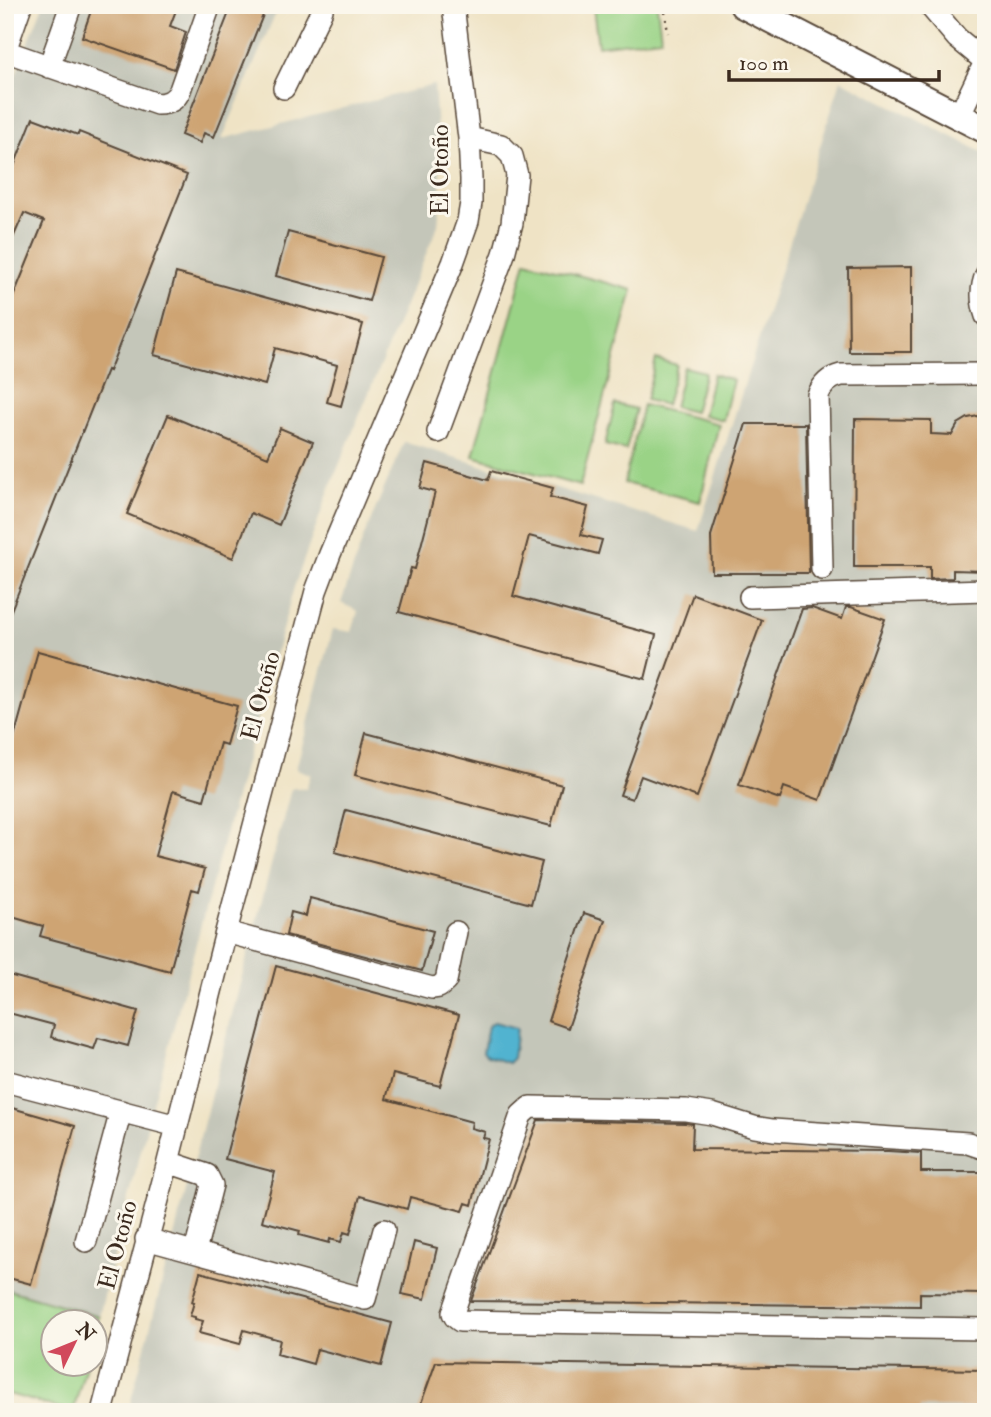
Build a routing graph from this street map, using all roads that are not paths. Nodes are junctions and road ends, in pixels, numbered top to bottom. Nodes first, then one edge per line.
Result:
1 (21, 5) edge
2 (71, 5) edge
3 (210, 5) edge
4 (323, 5) edge
5 (453, 5) edge
6 (743, 5) edge
7 (929, 5) edge
8 (5, 51) edge
9 (985, 62) edge
10 (49, 67) junction
11 (284, 89) dead end
12 (959, 116) junction
13 (986, 130) edge
14 (468, 138) junction
15 (986, 275) edge
16 (986, 316) edge
17 (985, 374) edge
18 (438, 432) dead end
19 (822, 569) dead end
20 (986, 590) edge
21 (750, 597) dead end
22 (226, 932) junction
23 (456, 932) dead end
24 (5, 1080) edge
25 (121, 1111) junction
26 (177, 1126) junction
27 (986, 1149) edge
28 (168, 1162) junction
29 (384, 1230) dead end
30 (146, 1239) junction
31 (86, 1241) dead end
32 (195, 1252) junction
33 (986, 1329) edge
34 (102, 1412) edge

1 - 8 street
2 - 10 street
3 - 10 street
4 - 11 street
5 - 14 street, El Otoño
6 - 12 main road
7 - 9 street
8 - 10 street
9 - 12 street
12 - 13 main road
14 - 18 street
14 - 22 street, El Otoño
15 - 16 street
17 - 19 street
20 - 21 street
22 - 23 street
22 - 26 street, El Otoño
24 - 25 street
25 - 26 street
25 - 31 street
26 - 28 street, El Otoño
27 - 33 street
28 - 30 street, El Otoño
28 - 32 street
29 - 32 street
30 - 32 street
30 - 34 street, El Otoño

